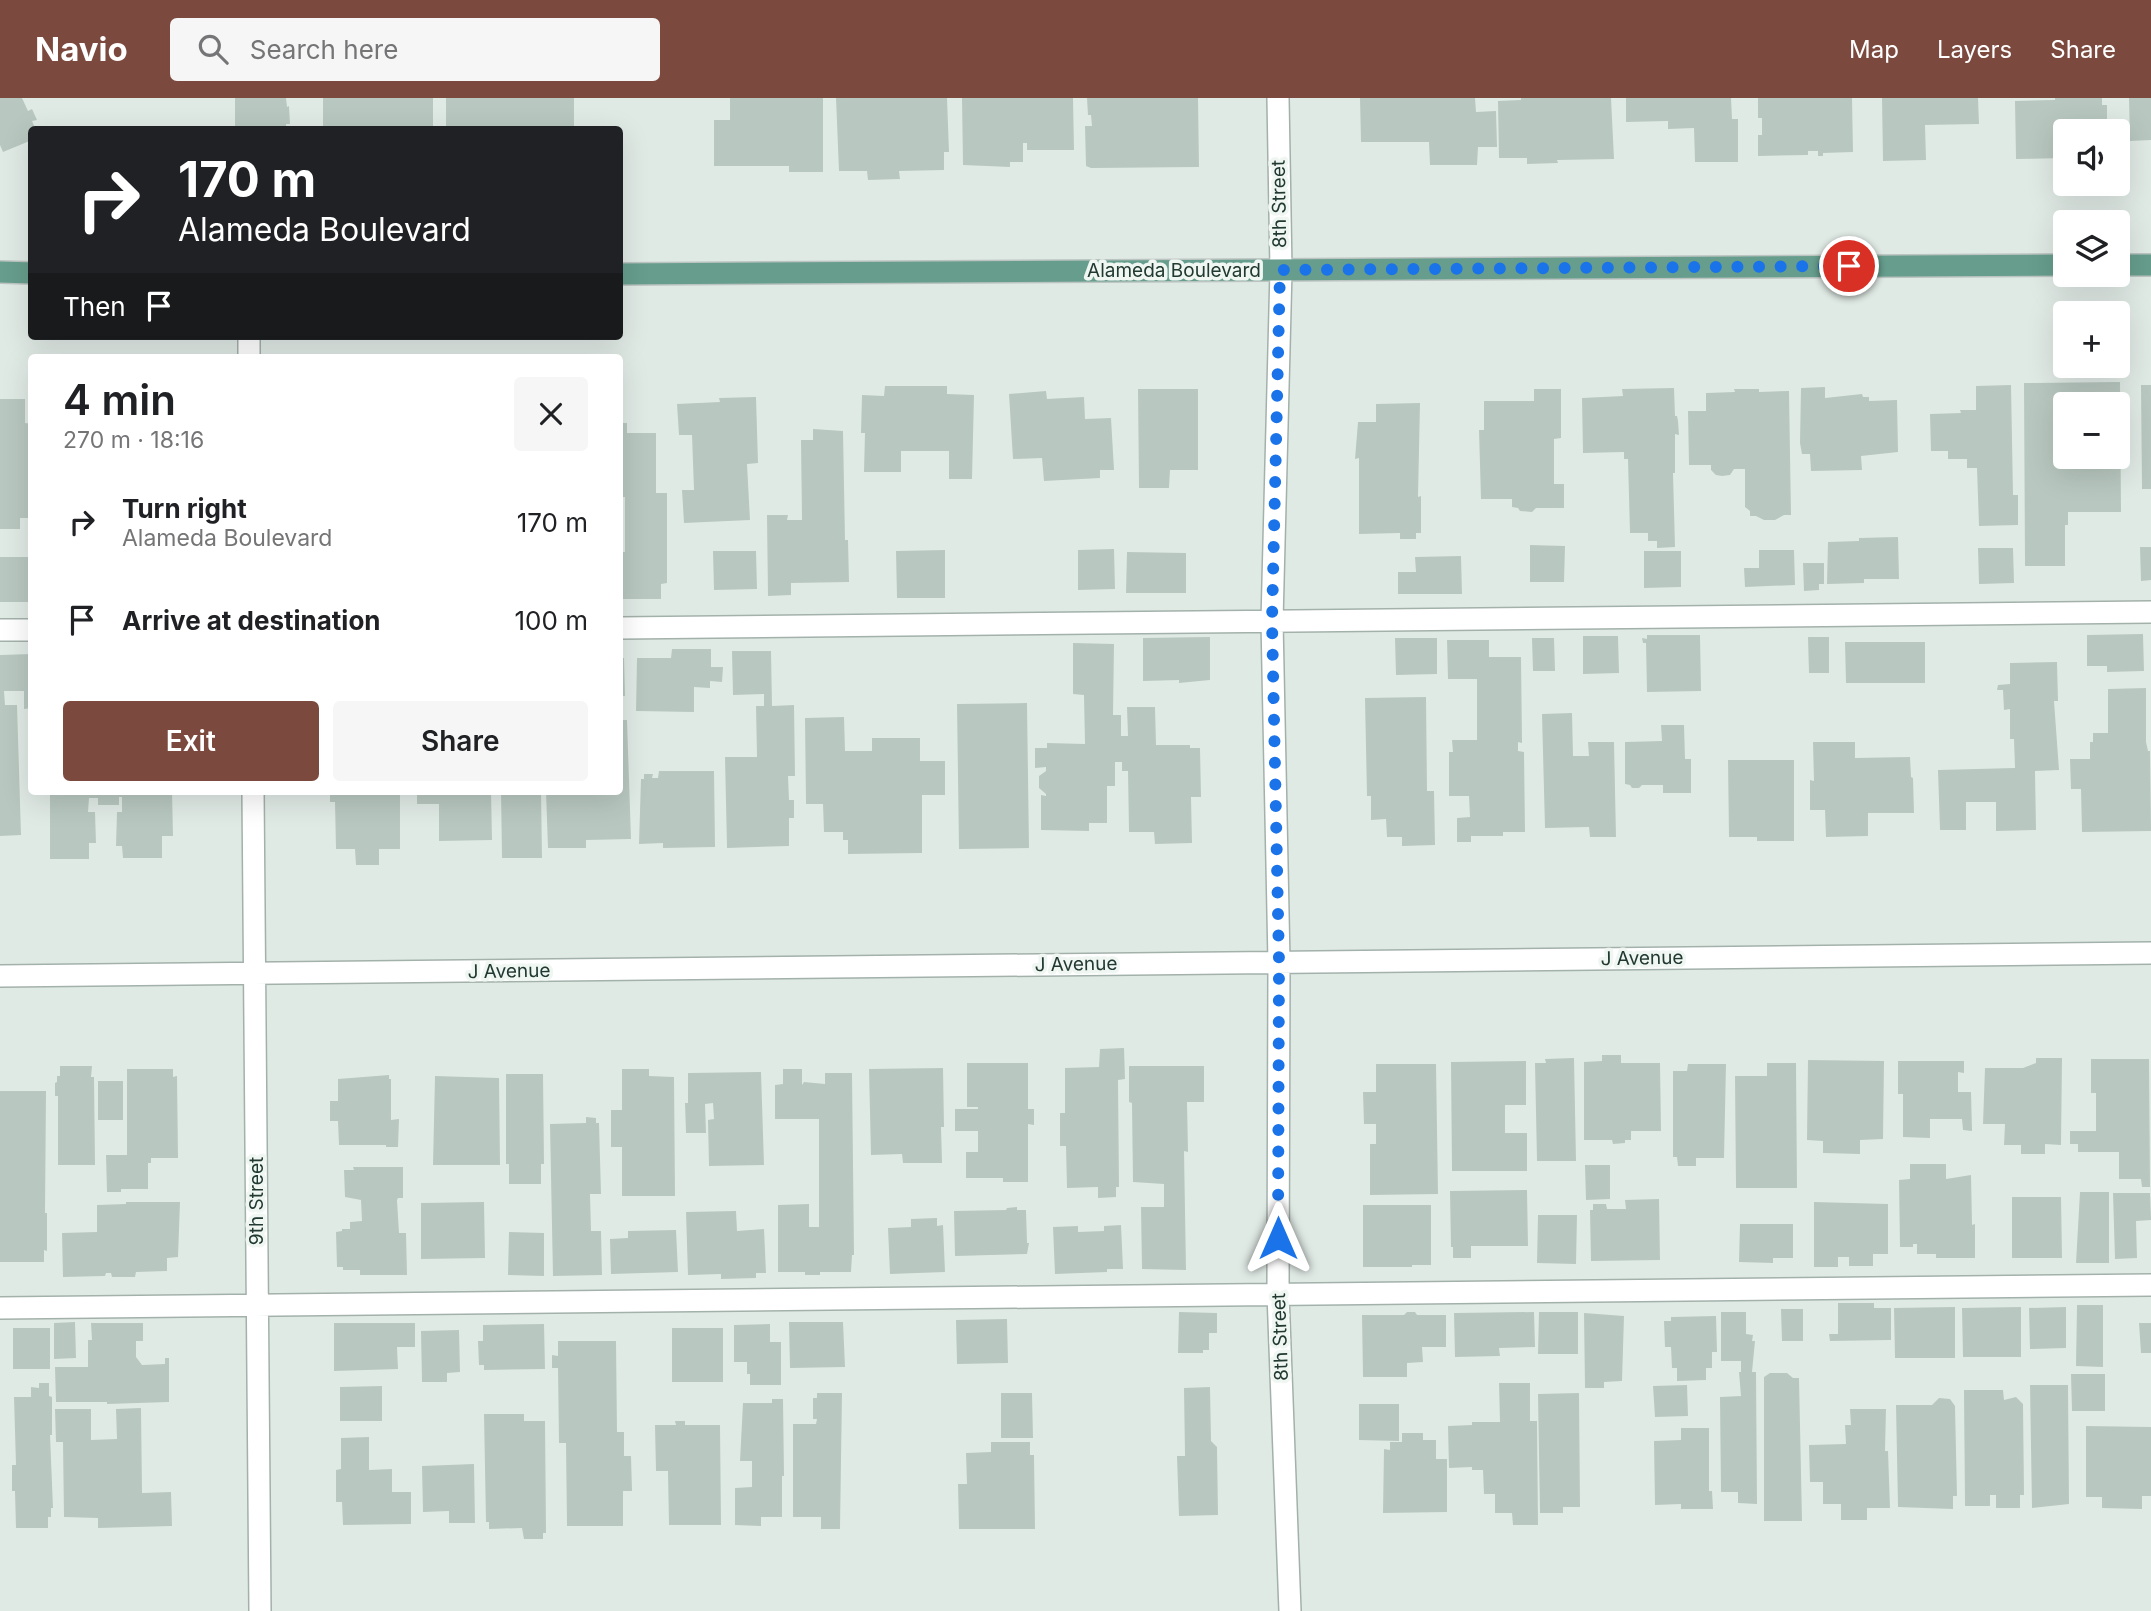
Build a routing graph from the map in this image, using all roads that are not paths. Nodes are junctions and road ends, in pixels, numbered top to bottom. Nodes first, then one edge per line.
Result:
1 (1278, 98) edge
2 (2053, 265) edge
3 (2130, 265) edge
4 (2151, 265) edge
5 (1280, 270) junction
6 (0, 272) edge
7 (28, 273) edge
8 (623, 274) edge
9 (2151, 612) edge
10 (1272, 621) junction
11 (623, 628) edge
12 (0, 630) edge
13 (28, 630) edge
14 (253, 795) edge
15 (2151, 953) edge
16 (1279, 962) junction
17 (254, 974) junction
18 (0, 976) edge
19 (2151, 1285) edge
20 (1278, 1294) junction
21 (257, 1305) junction
22 (0, 1308) edge
23 (260, 1611) edge
24 (1290, 1611) edge

1 - 5 street, 8th Street
2 - 5 main road, Alameda Boulevard
3 - 4 main road
5 - 8 main road, Alameda Boulevard
5 - 10 street, 8th Street
6 - 7 main road
9 - 10 street
10 - 11 street
10 - 16 street, 8th Street
12 - 13 street
14 - 17 street, 9th Street
15 - 16 street, J Avenue
16 - 17 street, J Avenue
16 - 20 street, 8th Street
17 - 18 street, J Avenue
17 - 21 street, 9th Street
19 - 20 street
20 - 21 street
20 - 24 street, 8th Street
21 - 22 street
21 - 23 street, 9th Street

